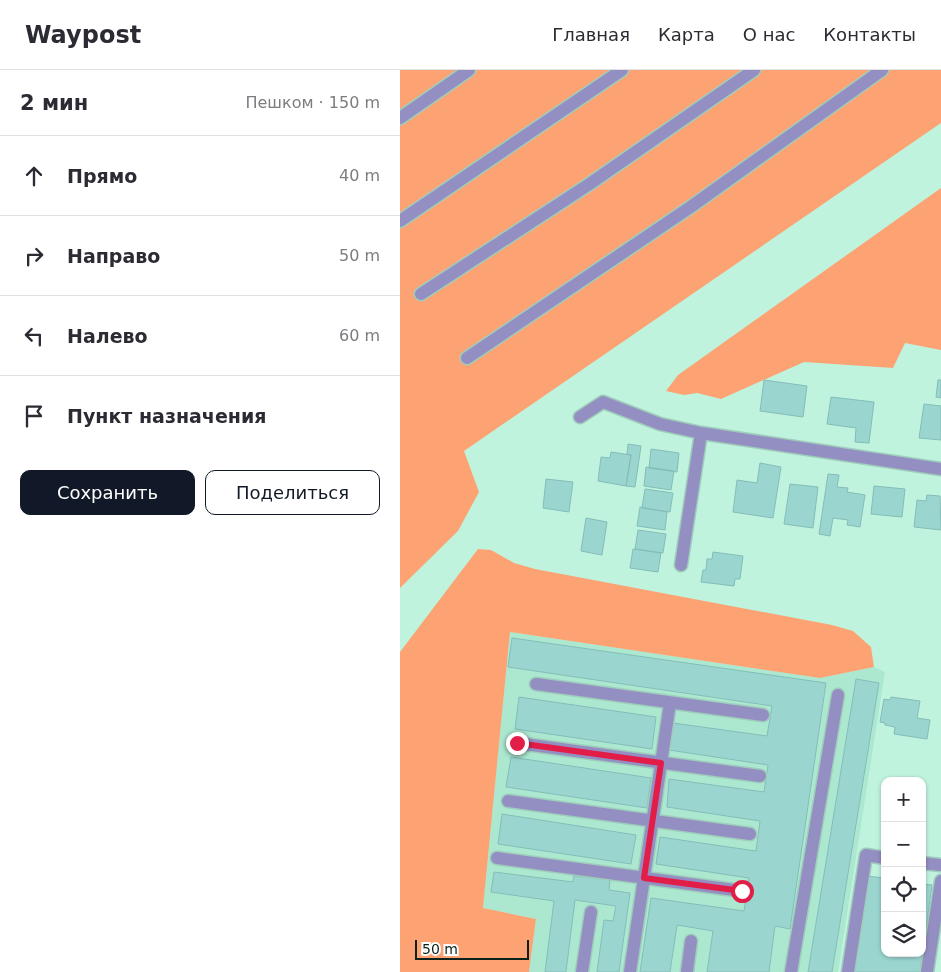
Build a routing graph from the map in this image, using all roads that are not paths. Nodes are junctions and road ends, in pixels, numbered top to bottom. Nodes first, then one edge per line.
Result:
1 (469, 70) edge
2 (622, 70) edge
3 (754, 70) edge
4 (882, 70) edge
5 (400, 118) edge
6 (400, 221) edge
7 (421, 294) dead end
8 (467, 358) dead end
9 (580, 417) dead end
10 (701, 433) junction
11 (941, 468) edge
12 (681, 565) dead end
13 (536, 684) dead end
14 (838, 695) dead end
15 (670, 703) junction
16 (763, 715) dead end
17 (517, 743) dead end
18 (661, 763) junction
19 (760, 776) dead end
20 (508, 801) dead end
21 (652, 821) junction
22 (750, 834) dead end
23 (881, 857) edge
24 (497, 858) dead end
25 (926, 863) edge
26 (941, 865) edge
27 (644, 878) junction
28 (941, 881) edge
29 (742, 891) dead end
30 (591, 912) dead end
31 (691, 941) dead end
32 (582, 972) edge
33 (630, 972) edge
34 (687, 972) edge
35 (791, 972) edge
36 (848, 972) edge
37 (928, 972) edge

1 - 5 lane
2 - 6 lane
3 - 7 lane
4 - 8 lane
9 - 10 lane
10 - 11 lane
10 - 12 lane
13 - 15 lane
14 - 35 lane
15 - 16 lane
15 - 18 lane
17 - 18 lane
18 - 19 lane
18 - 21 lane
20 - 21 lane
21 - 22 lane
21 - 27 lane
23 - 36 lane
24 - 27 lane
25 - 26 lane
27 - 29 lane
27 - 33 lane
28 - 37 lane
30 - 32 lane
31 - 34 lane

